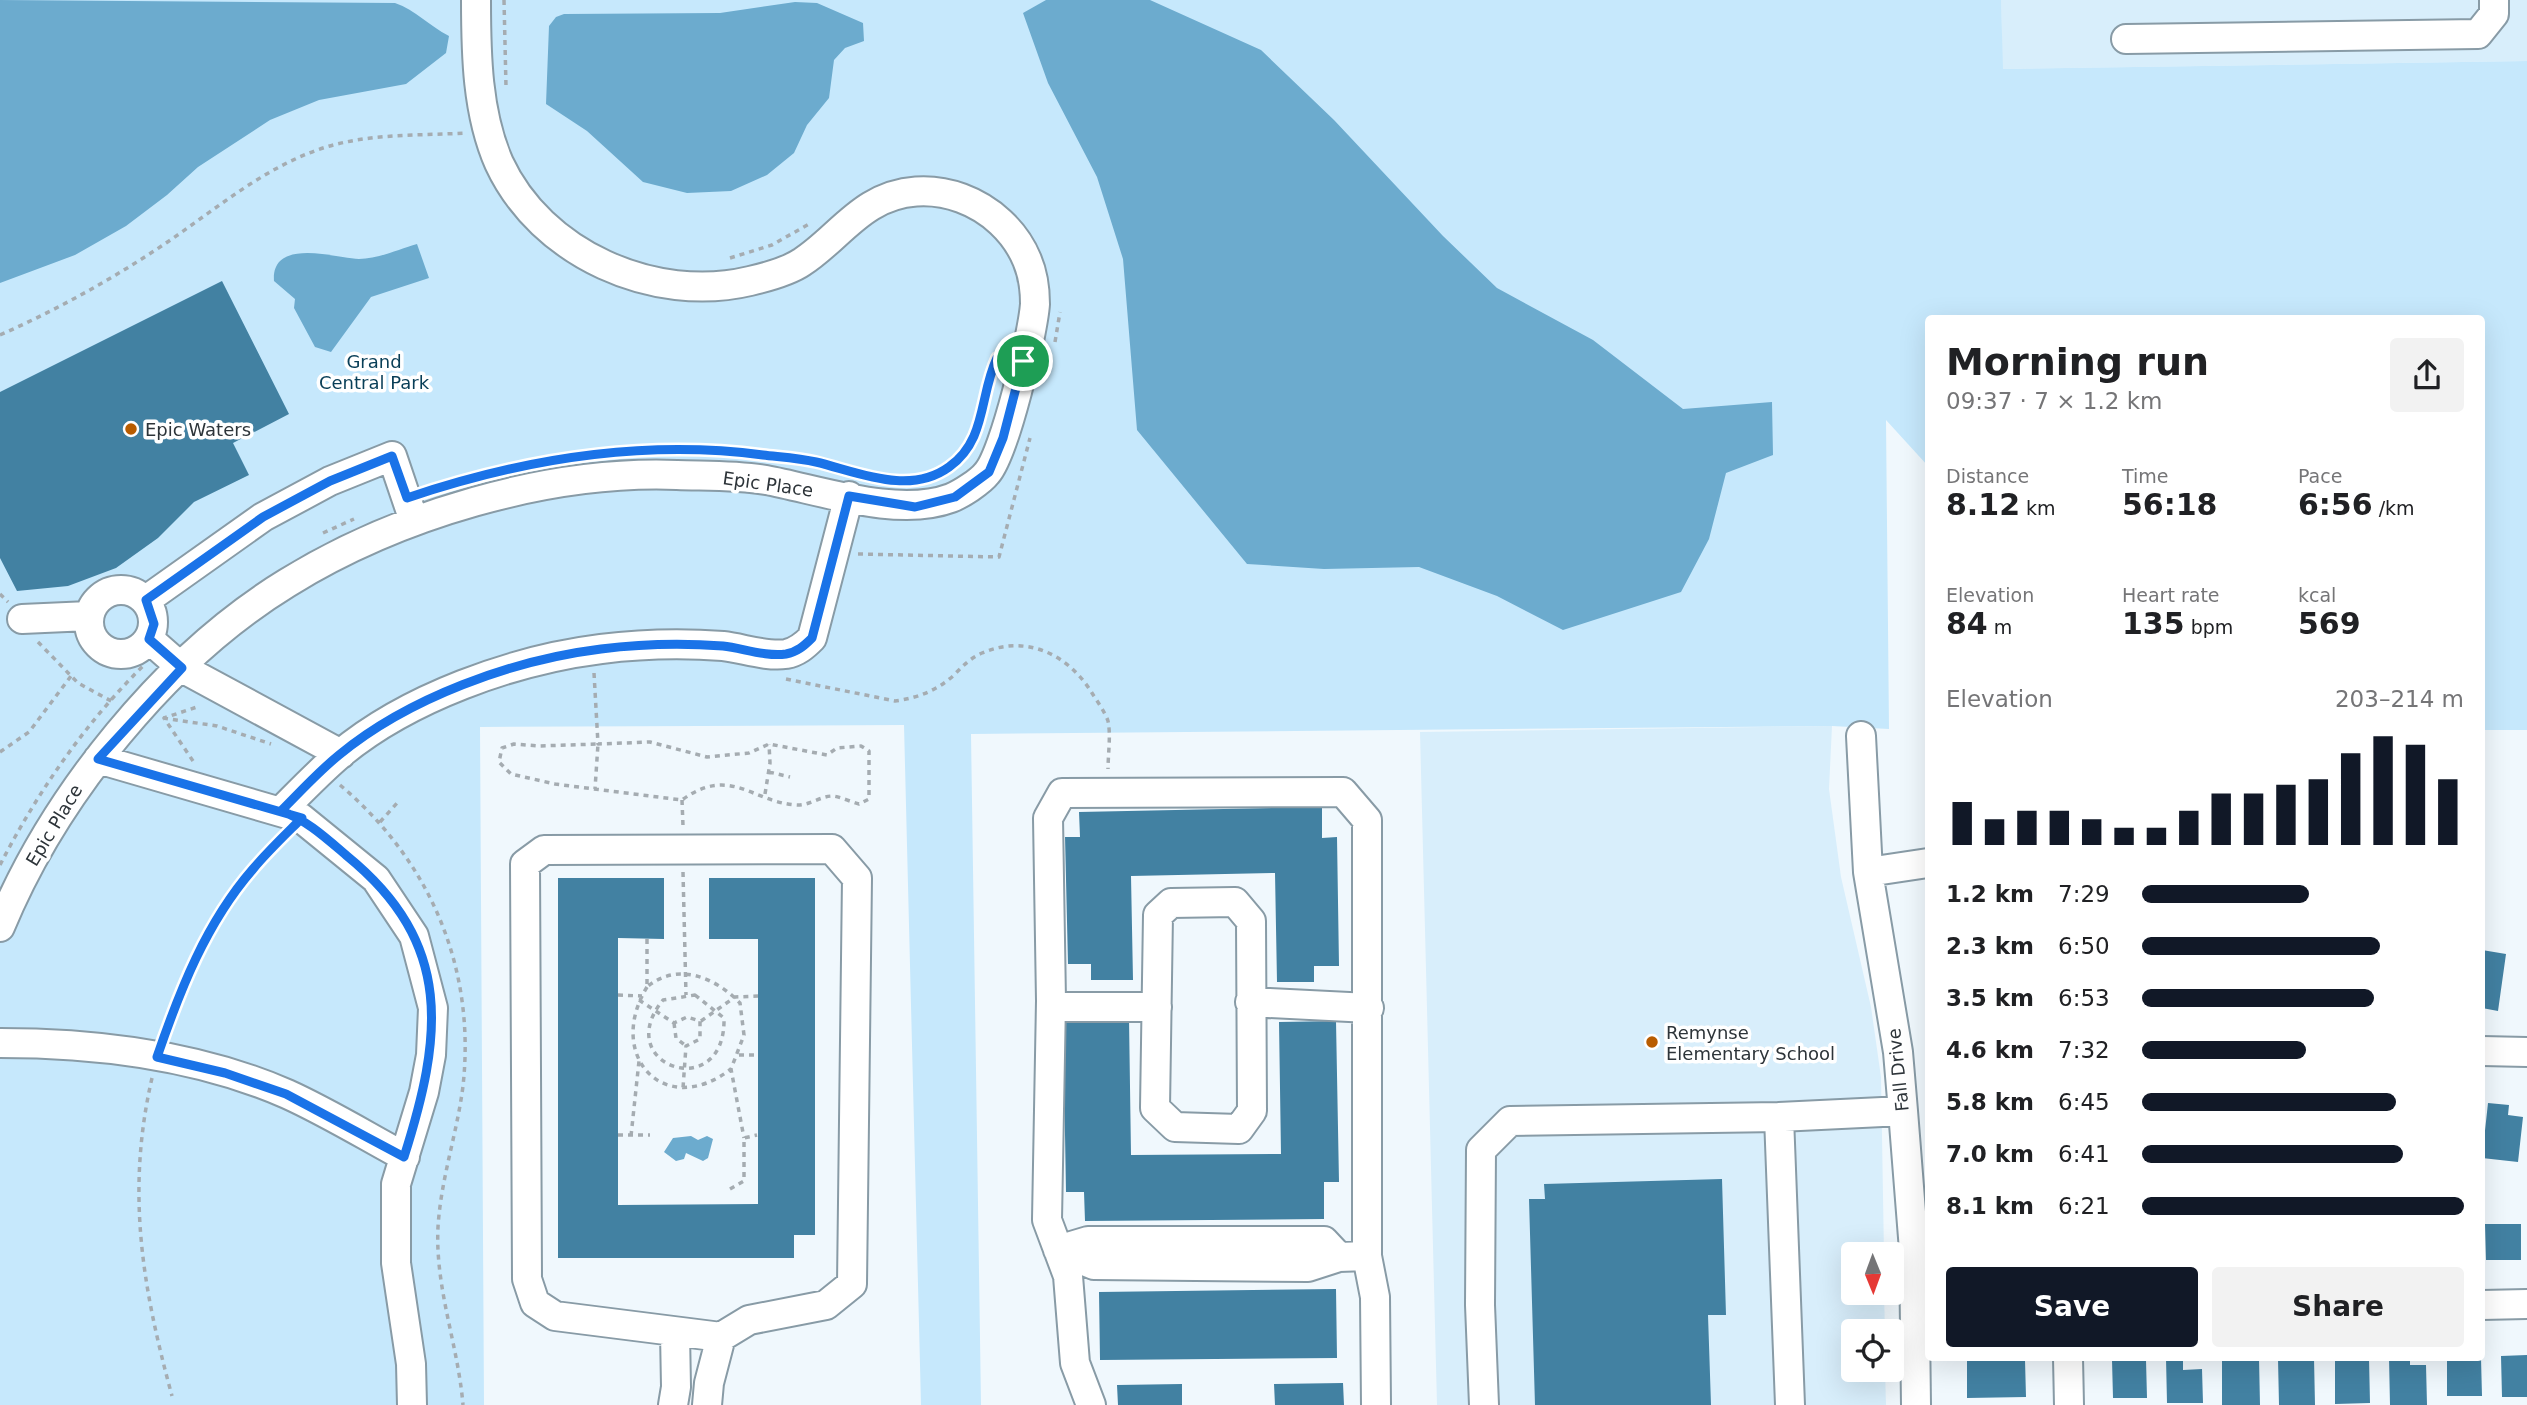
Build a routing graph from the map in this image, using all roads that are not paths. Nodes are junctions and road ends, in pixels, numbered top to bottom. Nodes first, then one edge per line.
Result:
1 (476, 0) edge
2 (2494, 0) edge
3 (2126, 39) dead end
4 (849, 496) junction
5 (414, 521) junction
6 (146, 600) junction
7 (89, 616) junction
8 (22, 619) road end
9 (155, 644) junction
10 (182, 668) junction
11 (1861, 736) dead end
12 (98, 759) junction
13 (330, 763) junction
14 (291, 814) junction
15 (1925, 864) edge
16 (1868, 873) junction
17 (0, 926) edge
18 (1250, 1002) junction
19 (1051, 1007) junction
20 (1157, 1007) junction
21 (1369, 1007) junction
22 (0, 1043) edge
23 (2485, 1051) edge
24 (2527, 1052) edge
25 (1903, 1111) junction
26 (1779, 1117) junction
27 (404, 1157) junction
28 (1058, 1250) junction
29 (1367, 1256) junction
30 (2485, 1304) edge
31 (2527, 1304) edge
32 (675, 1333) junction
33 (721, 1336) junction
34 (2068, 1361) edge
35 (412, 1405) edge
36 (673, 1405) edge
37 (707, 1405) edge
38 (1091, 1405) edge
39 (1376, 1405) edge
40 (1484, 1405) edge
41 (1790, 1405) edge
42 (1916, 1405) edge
43 (2069, 1405) edge

1 - 4 street, Epic Place
2 - 3 street
4 - 5 street, Epic Place
4 - 13 street
5 - 6 street
5 - 10 street, Epic Place
6 - 7 street
6 - 9 street
7 - 8 street
7 - 9 street
9 - 10 street
10 - 12 street, Epic Place
10 - 13 street
11 - 16 street, Fall Drive
12 - 14 street
12 - 17 street, Epic Place
13 - 14 street
14 - 27 street
15 - 16 street
16 - 25 street, Fall Drive
18 - 20 street
18 - 20 street
18 - 21 street
19 - 20 street
19 - 21 street
19 - 28 street
21 - 29 street
22 - 27 street
23 - 24 street
25 - 26 street
25 - 42 street, Fall Drive
26 - 40 street
26 - 41 street
27 - 35 street
28 - 29 street
28 - 38 street
29 - 39 street
30 - 31 street
32 - 33 street
32 - 33 street
32 - 36 street
33 - 37 street
34 - 43 street

